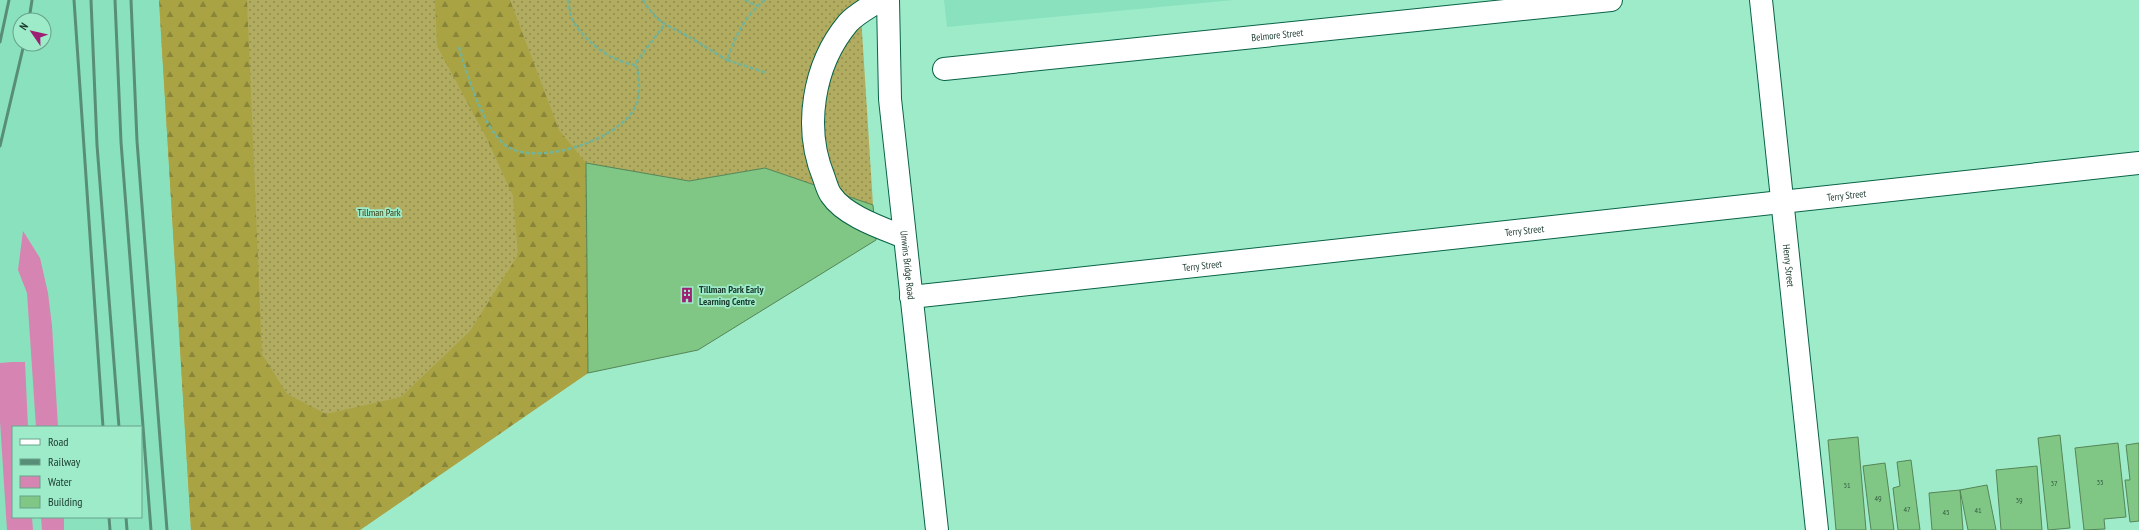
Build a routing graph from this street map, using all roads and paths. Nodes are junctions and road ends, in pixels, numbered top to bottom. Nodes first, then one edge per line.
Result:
1 (568, 0) edge
2 (642, 0) edge
3 (745, 0) edge
4 (765, 0) edge
5 (880, 0) edge
6 (888, 0) edge
7 (1611, 0) edge
8 (1761, 0) edge
9 (757, 6) junction
10 (665, 24) junction
11 (459, 47) dead end
12 (727, 60) junction
13 (636, 63) junction
14 (944, 69) dead end
15 (767, 73) dead end
16 (2139, 163) edge
17 (1782, 202) junction
18 (904, 237) junction
19 (911, 297) junction
20 (937, 530) edge
21 (1817, 530) edge

1 - 13 path
2 - 10 path
3 - 9 path
4 - 9 path
5 - 18 street
6 - 18 street, Unwins Bridge Road
7 - 14 street, Belmore Street
8 - 17 street, Henry Street
9 - 12 path
10 - 12 path
10 - 13 path
11 - 13 path
12 - 15 path
16 - 17 street, Terry Street
17 - 19 street, Terry Street
17 - 21 street, Henry Street
18 - 19 street, Unwins Bridge Road
19 - 20 street, Unwins Bridge Road

